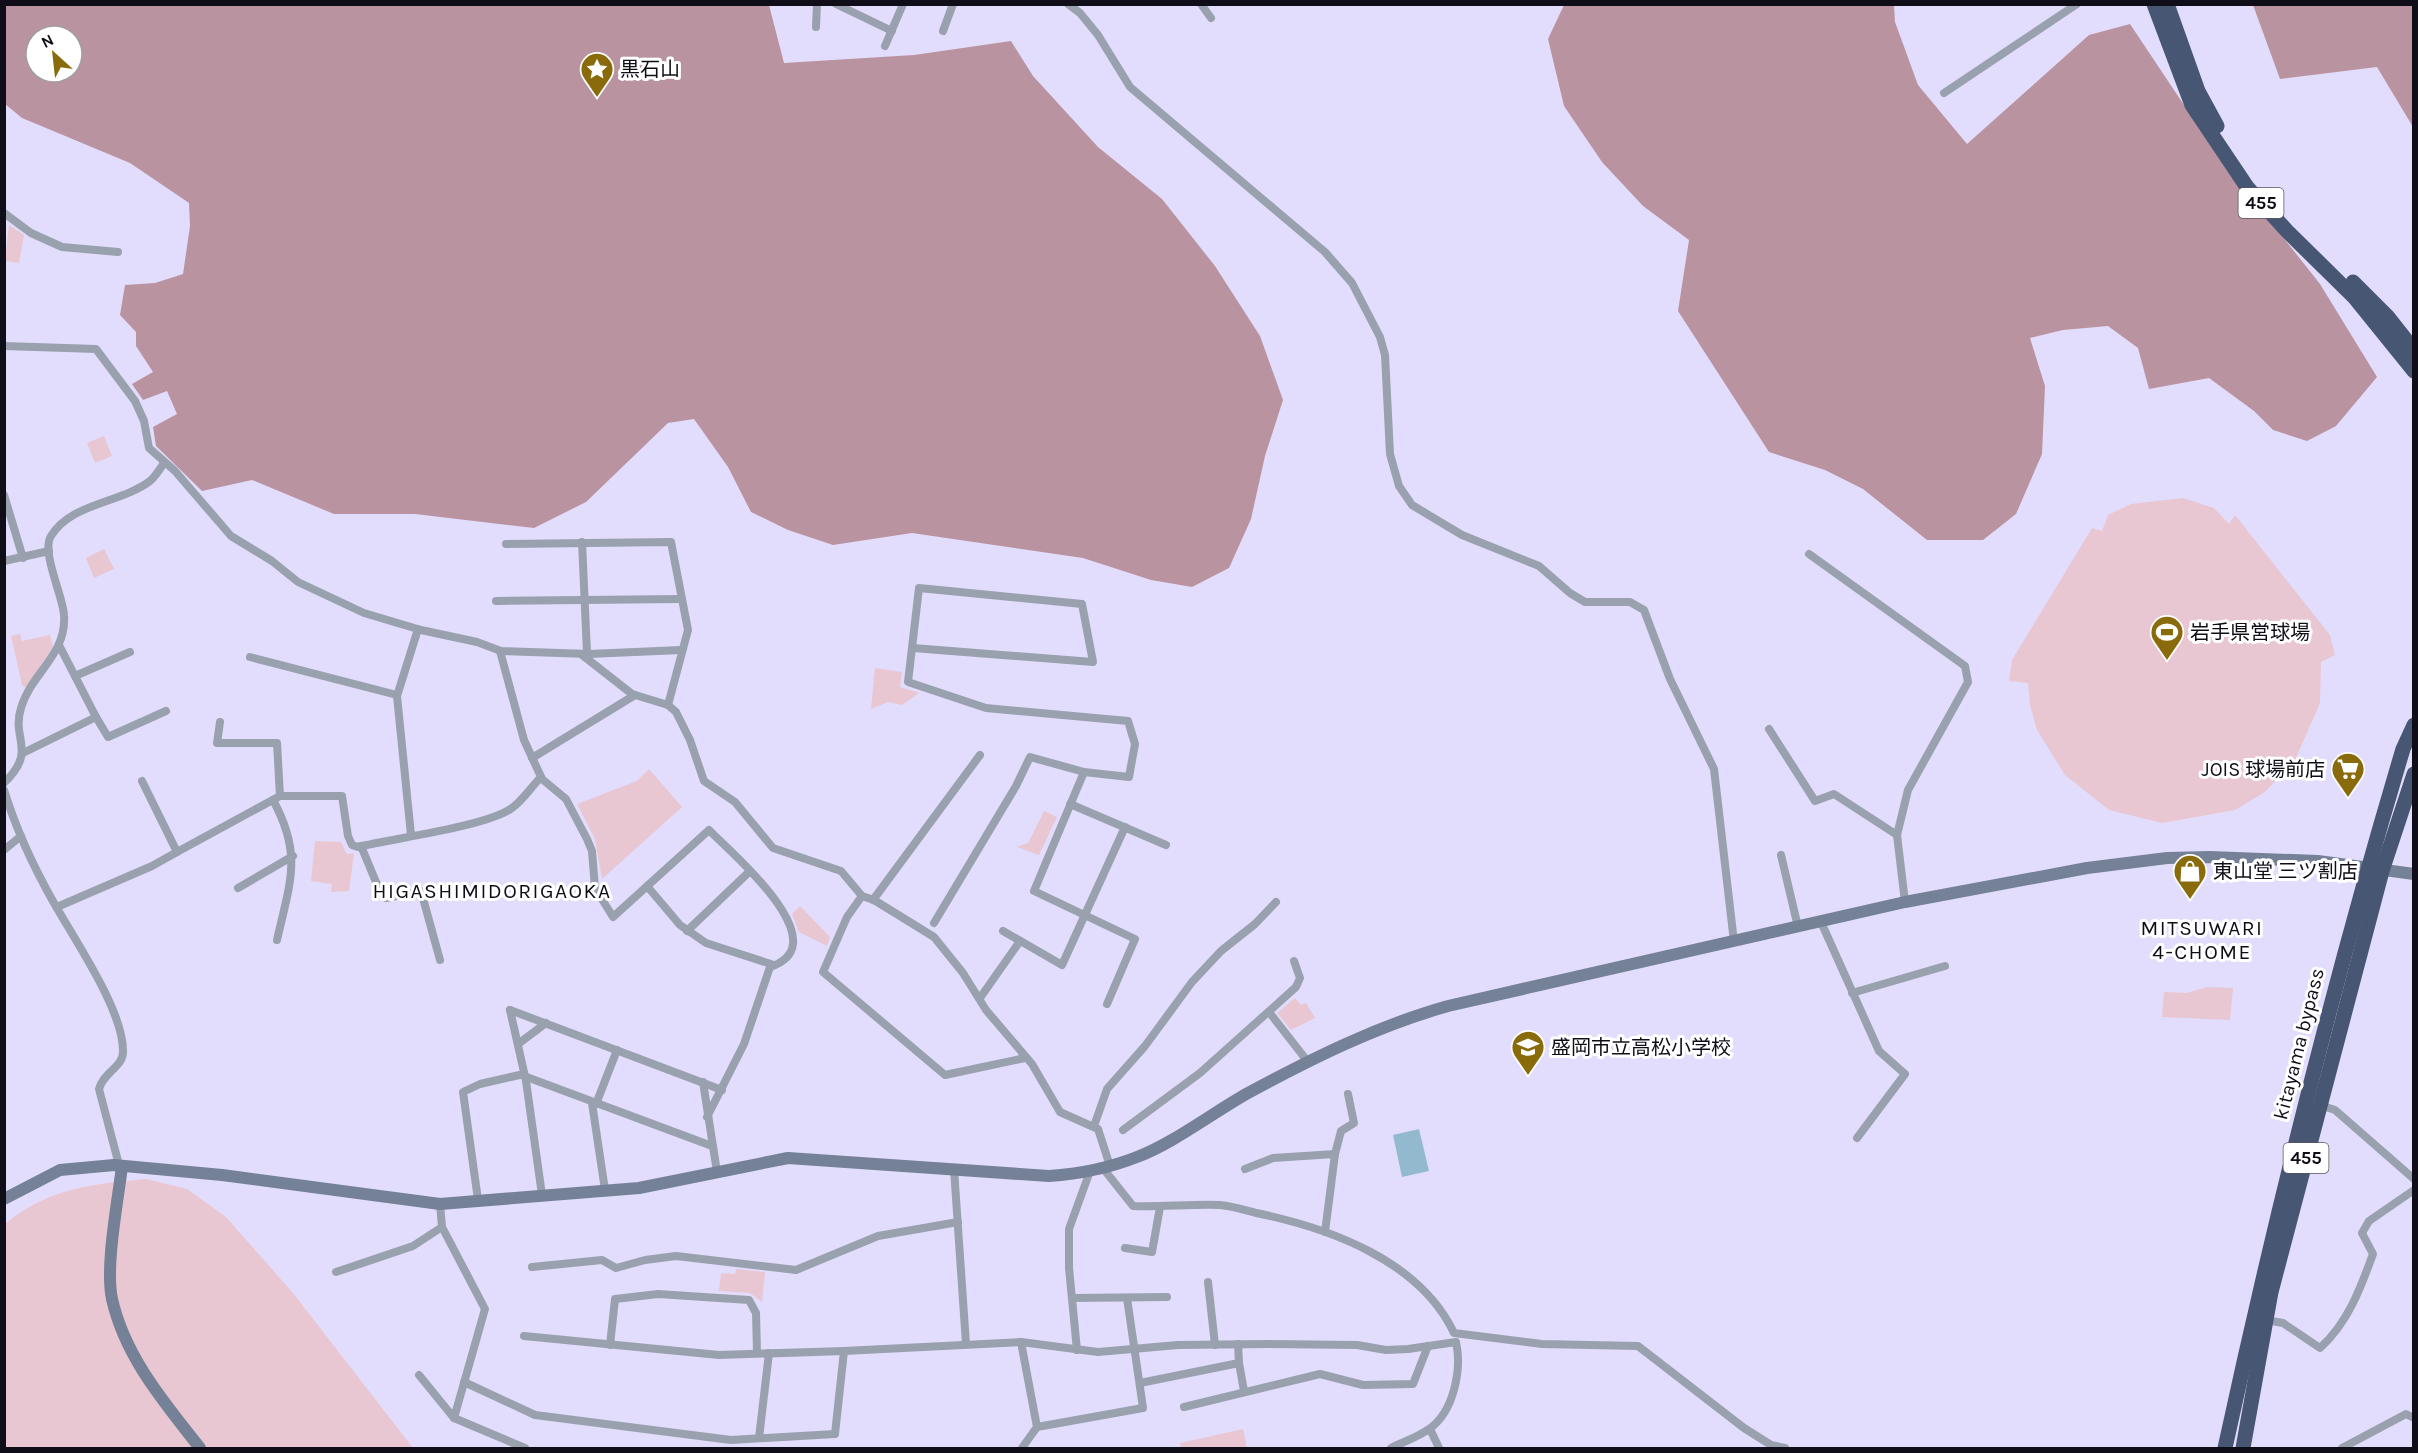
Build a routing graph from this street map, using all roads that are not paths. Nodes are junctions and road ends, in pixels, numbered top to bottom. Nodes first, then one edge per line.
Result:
1 (817, 4) edge
2 (836, 4) edge
3 (903, 4) edge
4 (953, 4) edge
5 (1068, 4) edge
6 (1201, 4) edge
7 (2077, 4) edge
8 (2154, 4) edge
9 (2167, 4) edge
10 (1211, 18) dead end
11 (816, 27) dead end
12 (892, 31) junction
13 (943, 31) dead end
14 (885, 45) dead end
15 (1944, 93) dead end
16 (4, 213) edge
17 (118, 252) dead end
18 (4, 346) edge
19 (2414, 350) edge
20 (2414, 371) edge
21 (164, 464) junction
22 (4, 495) edge
23 (582, 542) junction
24 (506, 544) dead end
25 (49, 551) junction
26 (1809, 554) dead end
27 (23, 558) junction
28 (4, 561) edge
29 (681, 599) junction
30 (584, 600) junction
31 (496, 601) dead end
32 (418, 629) junction
33 (60, 647) junction
34 (913, 648) junction
35 (681, 650) junction
36 (500, 651) junction
37 (129, 652) dead end
38 (584, 653) junction
39 (250, 657) dead end
40 (75, 676) junction
41 (397, 695) junction
42 (635, 695) junction
43 (668, 705) junction
44 (166, 711) dead end
45 (96, 717) junction
46 (220, 722) dead end
47 (2414, 725) edge
48 (1769, 729) dead end
49 (23, 753) junction
50 (980, 755) dead end
51 (532, 758) junction
52 (1084, 772) junction
53 (2414, 774) edge
54 (541, 777) junction
55 (142, 781) dead end
56 (4, 783) edge
57 (4, 790) edge
58 (277, 798) junction
59 (1070, 804) junction
60 (1125, 827) junction
61 (411, 834) junction
62 (1897, 834) junction
63 (21, 836) junction
64 (1166, 845) dead end
65 (361, 846) junction
66 (4, 850) edge
67 (177, 852) junction
68 (1781, 855) dead end
69 (293, 856) junction
70 (2375, 869) junction
71 (750, 872) junction
72 (2414, 874) edge
73 (647, 886) junction
74 (238, 888) dead end
75 (862, 896) junction
76 (873, 900) junction
77 (1276, 902) dead end
78 (1905, 902) junction
79 (57, 907) junction
80 (1085, 915) junction
81 (1821, 922) junction
82 (934, 923) dead end
83 (1798, 927) junction
84 (687, 930) junction
85 (1003, 931) dead end
86 (277, 940) dead end
87 (1020, 941) junction
88 (1734, 942) junction
89 (440, 960) dead end
90 (1294, 961) dead end
91 (1945, 966) dead end
92 (770, 967) junction
93 (1852, 993) junction
94 (980, 998) junction
95 (1107, 1004) dead end
96 (1269, 1012) junction
97 (546, 1023) junction
98 (518, 1044) junction
99 (617, 1050) junction
100 (1025, 1058) junction
101 (1308, 1062) junction
102 (524, 1075) junction
103 (702, 1082) junction
104 (722, 1090) junction
105 (1348, 1095) dead end
106 (594, 1103) junction
107 (2320, 1105) junction
108 (707, 1117) junction
109 (1094, 1126) junction
110 (1123, 1130) dead end
111 (1857, 1137) dead end
112 (712, 1146) junction
113 (1335, 1154) junction
114 (121, 1166) junction
115 (1245, 1168) dead end
116 (954, 1169) junction
117 (1108, 1169) junction
118 (1089, 1171) junction
119 (717, 1172) junction
120 (2414, 1179) edge
121 (606, 1190) junction
122 (2414, 1190) edge
123 (542, 1195) junction
124 (4, 1199) edge
125 (478, 1200) junction
126 (440, 1204) junction
127 (1160, 1207) junction
128 (958, 1222) junction
129 (442, 1227) junction
130 (1325, 1232) junction
131 (1125, 1248) dead end
132 (532, 1267) dead end
133 (336, 1272) dead end
134 (1208, 1282) dead end
135 (1167, 1297) dead end
136 (1072, 1298) junction
137 (1127, 1298) junction
138 (2266, 1320) junction
139 (524, 1336) dead end
140 (1021, 1342) junction
141 (966, 1344) junction
142 (1238, 1344) junction
143 (610, 1345) junction
144 (1215, 1345) junction
145 (1428, 1346) junction
146 (1133, 1349) junction
147 (1077, 1350) junction
148 (844, 1351) junction
149 (757, 1353) junction
150 (769, 1353) junction
151 (1239, 1364) junction
152 (419, 1375) dead end
153 (464, 1382) junction
154 (1140, 1383) junction
155 (1244, 1391) junction
156 (1184, 1407) dead end
157 (454, 1418) junction
158 (2414, 1418) edge
159 (1037, 1427) junction
160 (1430, 1428) junction
161 (759, 1438) junction
162 (200, 1449) edge
163 (525, 1449) edge
164 (1022, 1449) edge
165 (1391, 1449) edge
166 (1439, 1449) edge
167 (1785, 1449) edge
168 (2225, 1449) edge
169 (2243, 1449) edge
170 (2342, 1449) edge

1 - 11 street
2 - 12 street
3 - 12 street
4 - 13 street
5 - 88 street
6 - 10 street
7 - 15 street
8 - 20 highway, 455
9 - 19 highway, 455
12 - 14 street
16 - 17 street
18 - 21 street
21 - 25 street
21 - 32 street
22 - 27 street
23 - 24 street
23 - 29 street
23 - 30 street
25 - 27 street
25 - 33 street
26 - 62 street
27 - 28 street
29 - 30 street
29 - 35 street
30 - 31 street
30 - 38 street
32 - 36 street
32 - 41 street
33 - 40 street
33 - 49 street
34 - 34 street
34 - 52 street
35 - 38 street
35 - 43 street
36 - 38 street
36 - 51 street
37 - 40 street
38 - 42 street
39 - 41 street
40 - 45 street
41 - 61 street
42 - 43 street
42 - 51 street
43 - 75 street
44 - 45 street
45 - 49 street
46 - 58 street
47 - 70 highway, kitayama bypass / 455
48 - 62 street
49 - 56 street
50 - 76 street
51 - 54 street
52 - 59 street
52 - 82 street
53 - 70 highway, kitayama bypass / 455
54 - 61 street
54 - 73 street
55 - 67 street
57 - 63 street
58 - 65 street
58 - 67 street
58 - 69 street
59 - 60 street
59 - 80 street
60 - 64 street
60 - 80 street
61 - 65 street
62 - 78 street
63 - 66 street
63 - 79 street
65 - 89 street
67 - 79 street
68 - 83 street
69 - 74 street
69 - 86 street
70 - 72 street
70 - 78 street
70 - 107 highway, kitayama bypass / 455
70 - 168 highway, kitayama bypass / 455
71 - 73 street
71 - 84 street
71 - 92 street
73 - 84 street
75 - 76 street
75 - 100 street
76 - 94 street
77 - 109 street
78 - 81 street
79 - 114 street
80 - 87 street
80 - 95 street
81 - 83 street
81 - 93 street
83 - 88 street
84 - 92 street
85 - 87 street
87 - 94 street
88 - 101 street
90 - 96 street
91 - 93 street
92 - 104 street
93 - 111 street
94 - 100 street
96 - 101 street
96 - 110 street
97 - 98 street
97 - 98 street
97 - 99 street
98 - 102 street
99 - 103 street
99 - 106 street
100 - 109 street
101 - 117 street
102 - 106 street
102 - 123 street
102 - 125 street
103 - 104 street
103 - 108 street
104 - 108 street
105 - 113 street
106 - 112 street
106 - 121 street
107 - 120 street
107 - 138 highway, kitayama bypass / 455
108 - 112 street
109 - 117 street
112 - 119 street
113 - 115 street
113 - 130 street
114 - 124 street
114 - 126 street
114 - 162 street
116 - 118 street
116 - 119 street
116 - 128 street
117 - 118 street
117 - 127 street
118 - 136 street
119 - 121 street
121 - 123 street
122 - 138 street
123 - 125 street
125 - 126 street
126 - 129 street
127 - 130 street
127 - 131 street
128 - 132 street
128 - 141 street
129 - 133 street
129 - 153 street
130 - 167 street
134 - 144 street
135 - 137 street
136 - 137 street
136 - 147 street
137 - 146 street
138 - 169 highway, kitayama bypass / 455
139 - 143 street
140 - 141 street
140 - 147 street
140 - 159 street
141 - 148 street
142 - 144 street
142 - 145 street
142 - 151 street
143 - 149 street
143 - 149 street
144 - 146 street
145 - 155 street
145 - 160 street
146 - 147 street
146 - 154 street
148 - 150 street
148 - 161 street
149 - 150 street
150 - 161 street
151 - 154 street
151 - 155 street
152 - 157 street
153 - 157 street
153 - 161 street
154 - 159 street
155 - 156 street
157 - 163 street
158 - 170 street
159 - 164 street
160 - 165 street
160 - 166 street

